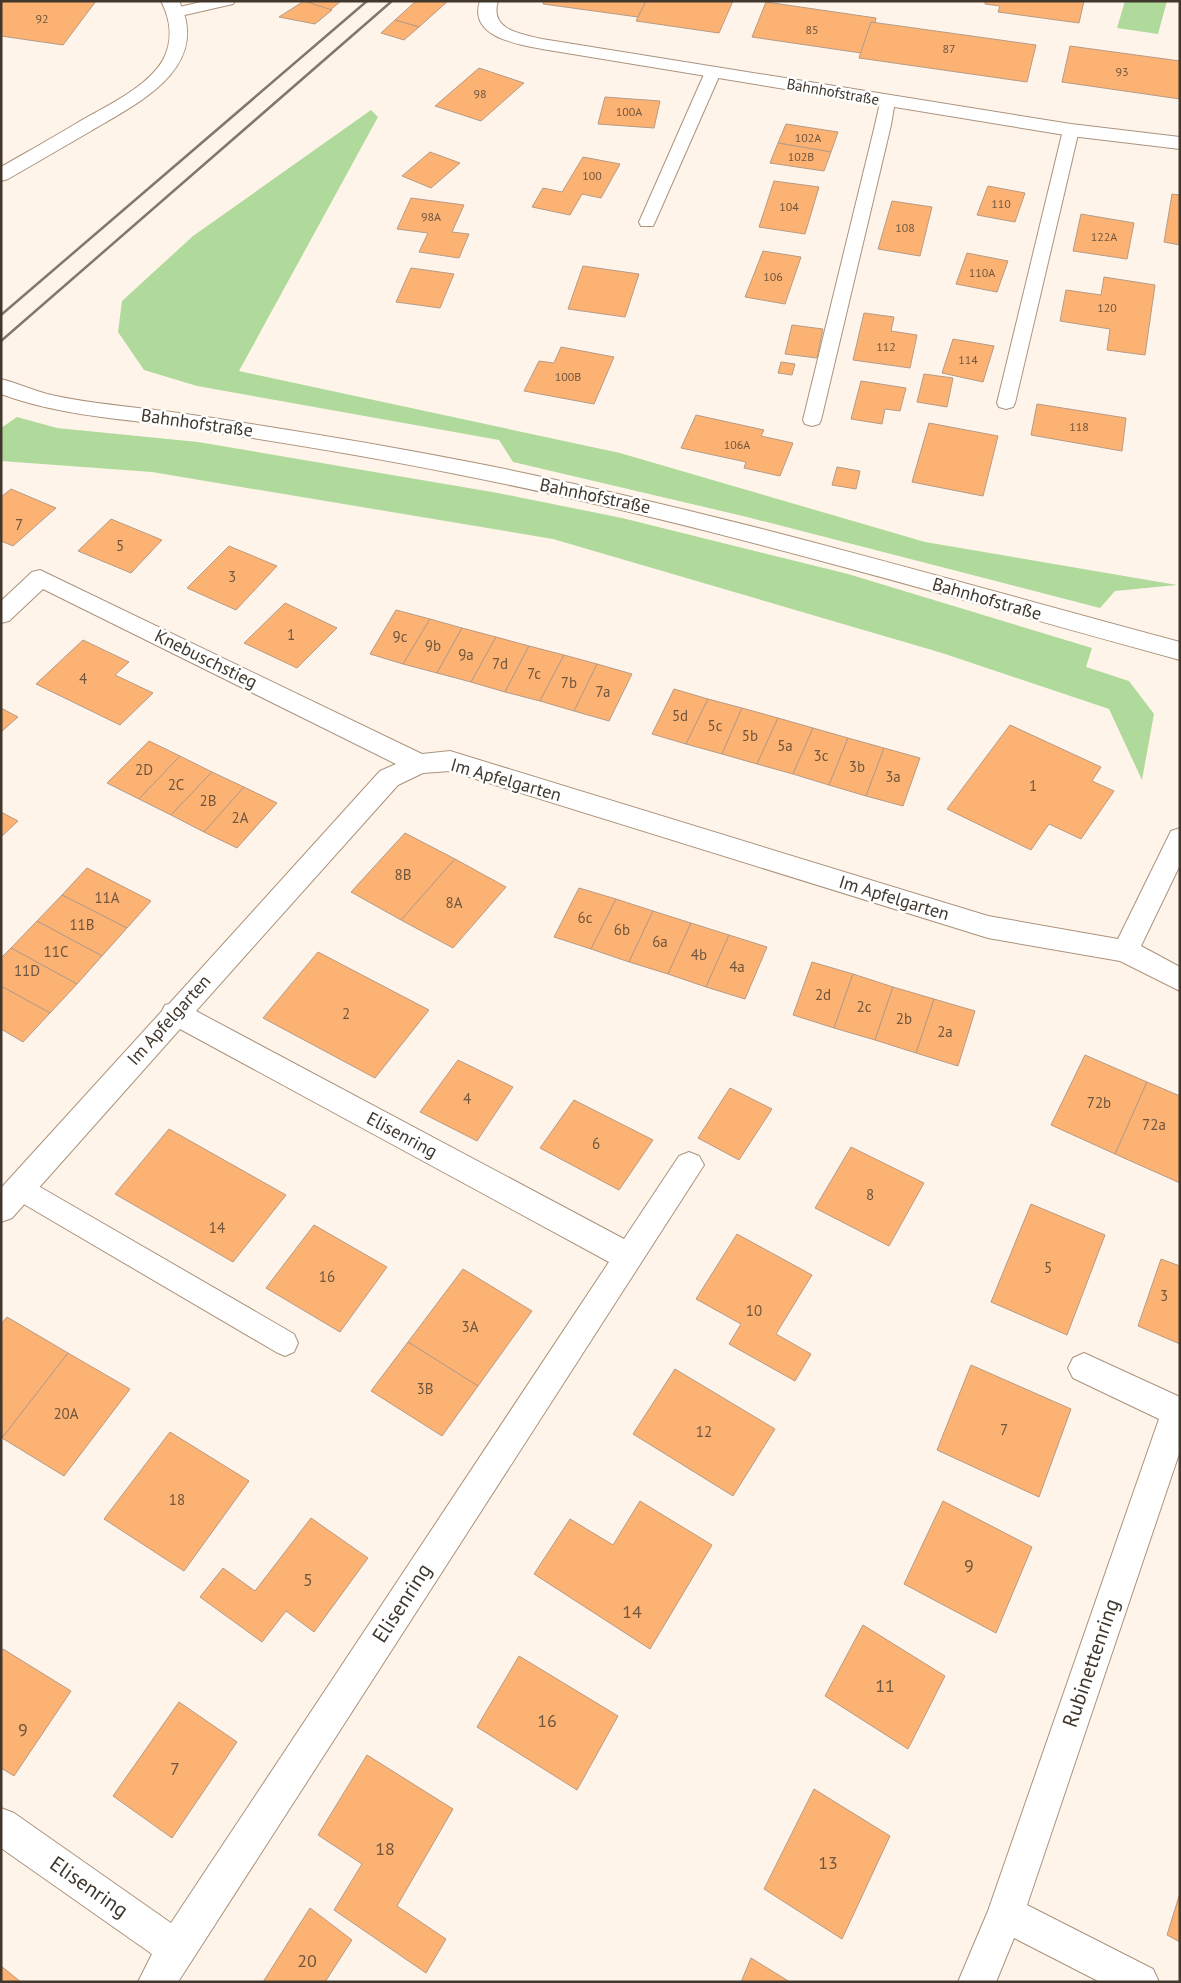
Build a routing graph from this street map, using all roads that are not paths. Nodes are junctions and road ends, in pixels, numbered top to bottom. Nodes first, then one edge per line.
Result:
1 (228, 1) edge
2 (489, 1) edge
3 (173, 6) edge
4 (713, 72) junction
5 (887, 101) junction
6 (1071, 130) junction
7 (1180, 144) edge
8 (1, 175) edge
9 (647, 222) dead end
10 (1, 386) edge
11 (1006, 403) dead end
12 (812, 420) dead end
13 (1, 614) edge
14 (1180, 652) edge
15 (419, 764) junction
16 (1180, 838) edge
17 (1125, 951) junction
18 (1180, 980) edge
19 (175, 1013) junction
20 (689, 1165) dead end
21 (19, 1188) junction
22 (1, 1208) edge
23 (629, 1257) junction
24 (285, 1343) dead end
25 (1084, 1368) dead end
26 (1178, 1412) edge
27 (1, 1826) edge
28 (1006, 1914) junction
29 (176, 1949) junction
30 (157, 1982) edge
31 (977, 1982) edge
32 (1140, 1982) edge

1 - 3 lane
2 - 4 street, Bahnhofstraße
3 - 8 street
4 - 5 street, Bahnhofstraße
4 - 9 lane
5 - 6 street, Bahnhofstraße
5 - 12 lane
6 - 7 street, Bahnhofstraße
6 - 11 lane
10 - 14 street, Bahnhofstraße
13 - 15 street, Knebuschstieg
15 - 17 street, Im Apfelgarten
15 - 19 street, Im Apfelgarten
16 - 17 street
17 - 18 street, Im Apfelgarten
19 - 21 street, Im Apfelgarten
19 - 23 street, Elisenring
20 - 23 street, Elisenring
21 - 22 street, Im Apfelgarten
21 - 24 lane
23 - 29 street, Elisenring
25 - 26 street, Rubinettenring
26 - 28 street, Rubinettenring
27 - 29 street, Elisenring
28 - 31 street, Rubinettenring
28 - 32 street
29 - 30 street, Elisenring

